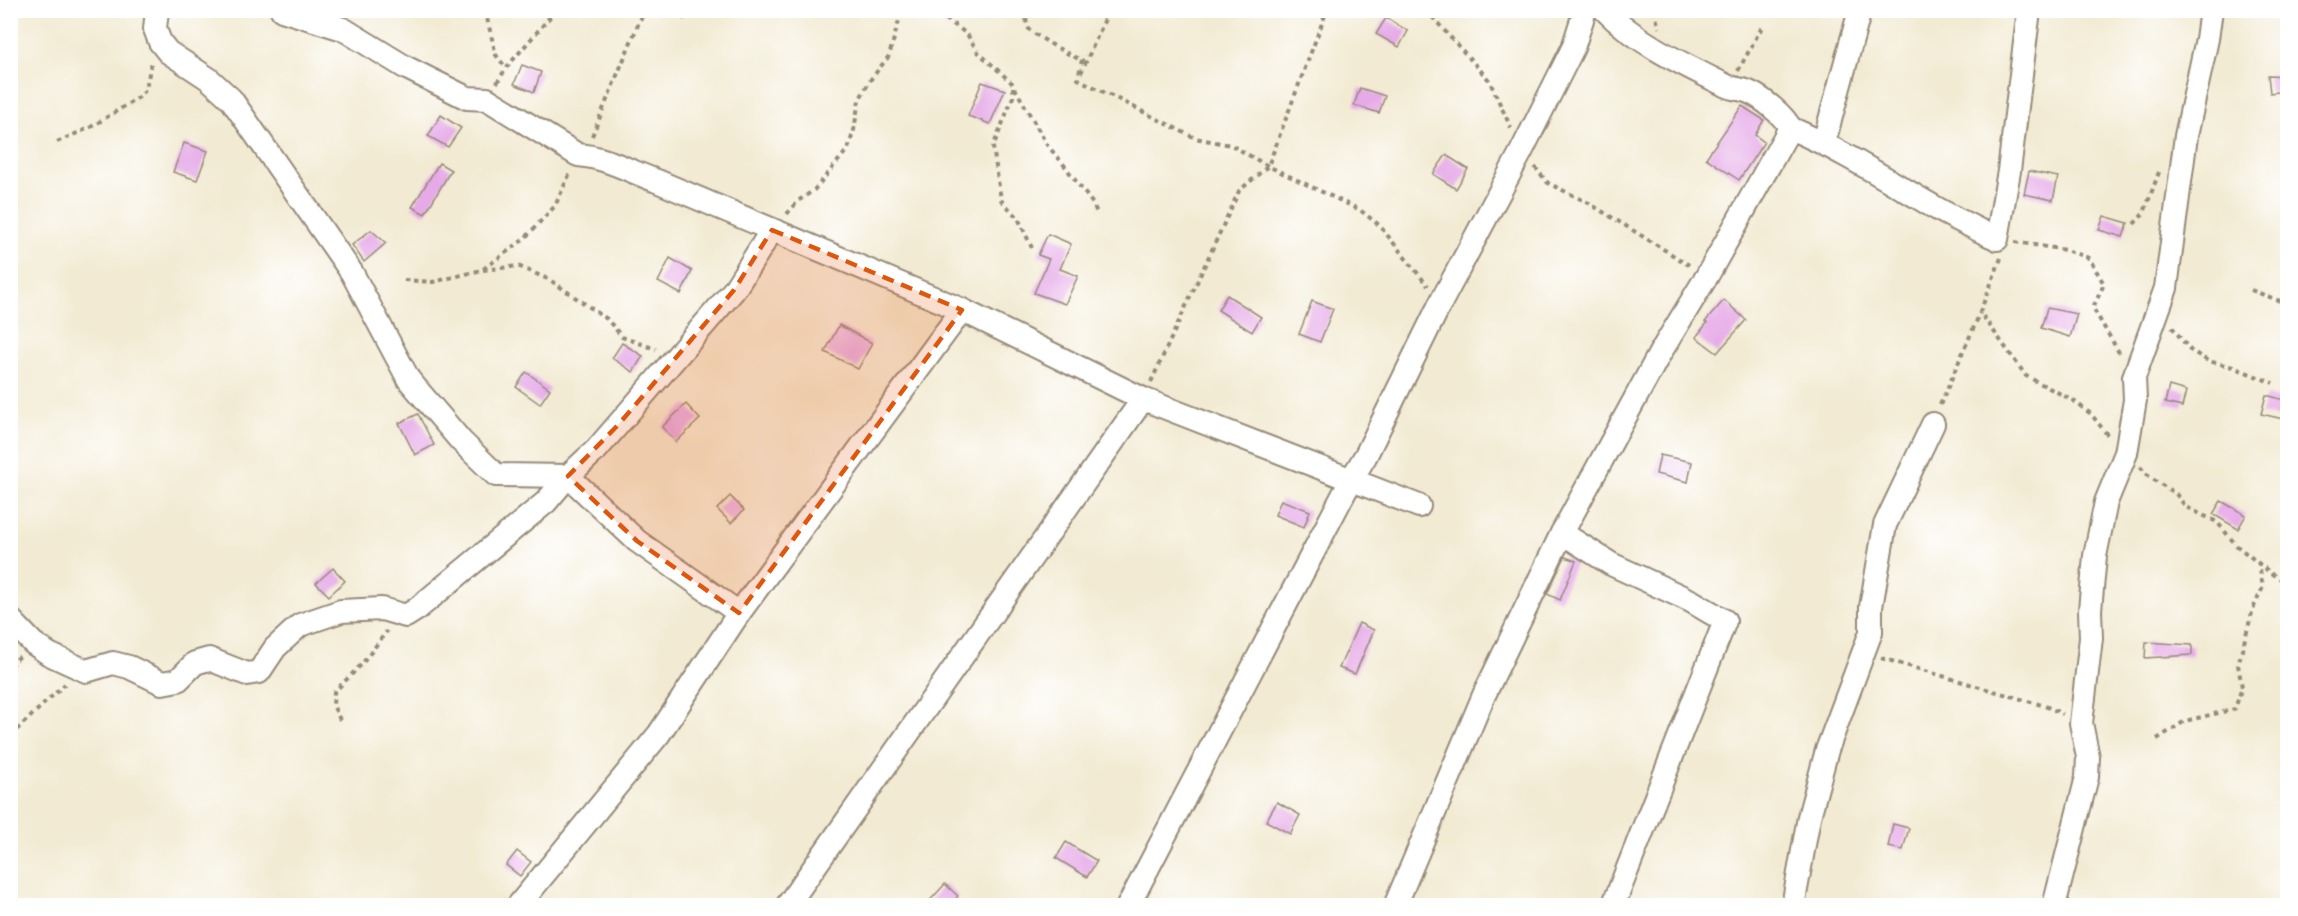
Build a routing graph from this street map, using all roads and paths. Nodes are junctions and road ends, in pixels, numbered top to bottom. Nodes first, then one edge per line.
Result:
1 (282, 10) edge
2 (485, 10) edge
3 (556, 10) edge
4 (646, 10) edge
5 (694, 10) edge
6 (903, 10) edge
7 (943, 10) edge
8 (1025, 10) edge
9 (1109, 10) edge
10 (1327, 10) edge
11 (1426, 10) edge
12 (1585, 10) edge
13 (1605, 10) edge
14 (1860, 10) edge
15 (2029, 10) edge
16 (2211, 10) edge
17 (682, 19) dead end
18 (156, 20) edge
19 (1762, 27) dead end
20 (506, 68) junction
21 (1078, 79) junction
22 (1012, 83) junction
23 (1730, 87) junction
24 (487, 99) junction
25 (1790, 128) junction
26 (57, 142) dead end
27 (1824, 142) junction
28 (1521, 152) junction
29 (578, 155) junction
30 (2161, 165) dead end
31 (1268, 166) junction
32 (1098, 215) dead end
33 (2134, 224) dead end
34 (772, 230) junction
35 (1994, 238) junction
36 (1032, 248) dead end
37 (482, 270) junction
38 (1707, 276) junction
39 (404, 280) dead end
40 (2251, 290) dead end
41 (1441, 302) junction
42 (2288, 304) edge
43 (962, 310) junction
44 (2158, 310) junction
45 (1980, 312) dead end
46 (676, 356) junction
47 (2134, 377) junction
48 (2273, 383) dead end
49 (1143, 399) junction
50 (1933, 423) joint
51 (568, 476) junction
52 (1351, 480) junction
53 (1419, 506) dead end
54 (1562, 533) junction
55 (2259, 564) dead end
56 (740, 613) junction
57 (406, 616) junction
58 (10, 620) edge
59 (1863, 652) junction
60 (86, 671) junction
61 (340, 720) dead end
62 (2081, 723) junction
63 (10, 736) edge
64 (2157, 739) dead end
65 (518, 906) edge
66 (787, 906) edge
67 (1128, 906) edge
68 (1395, 906) edge
69 (1613, 906) edge
70 (1793, 906) edge
71 (2054, 906) edge

1 - 24 street
2 - 20 path
3 - 20 path
4 - 29 path
5 - 17 path
6 - 34 path
7 - 22 path
8 - 21 path
9 - 21 path
10 - 31 path
11 - 28 path
12 - 28 street
13 - 23 street
14 - 27 street
15 - 35 street
16 - 44 street
18 - 26 path
18 - 51 street
19 - 23 path
20 - 24 path
21 - 31 path
22 - 32 path
22 - 36 path
23 - 25 street
24 - 29 street
25 - 27 street
25 - 38 street
27 - 35 street
28 - 38 path
28 - 41 street
29 - 34 street
29 - 37 path
30 - 33 path
31 - 41 path
31 - 49 path
34 - 43 street
34 - 46 street
35 - 47 path
37 - 39 path
37 - 46 path
38 - 54 street
40 - 42 path
41 - 52 street
43 - 49 street
43 - 56 street
44 - 47 street
44 - 48 path
45 - 50 path
46 - 51 street
47 - 62 street
49 - 52 street
49 - 66 street
50 - 59 street
51 - 56 street
51 - 57 street
52 - 53 street
52 - 67 street
54 - 68 street
54 - 69 street
55 - 64 path
56 - 65 street
57 - 60 street
57 - 61 path
58 - 60 street
59 - 62 path
59 - 70 street
60 - 63 path
62 - 71 street

